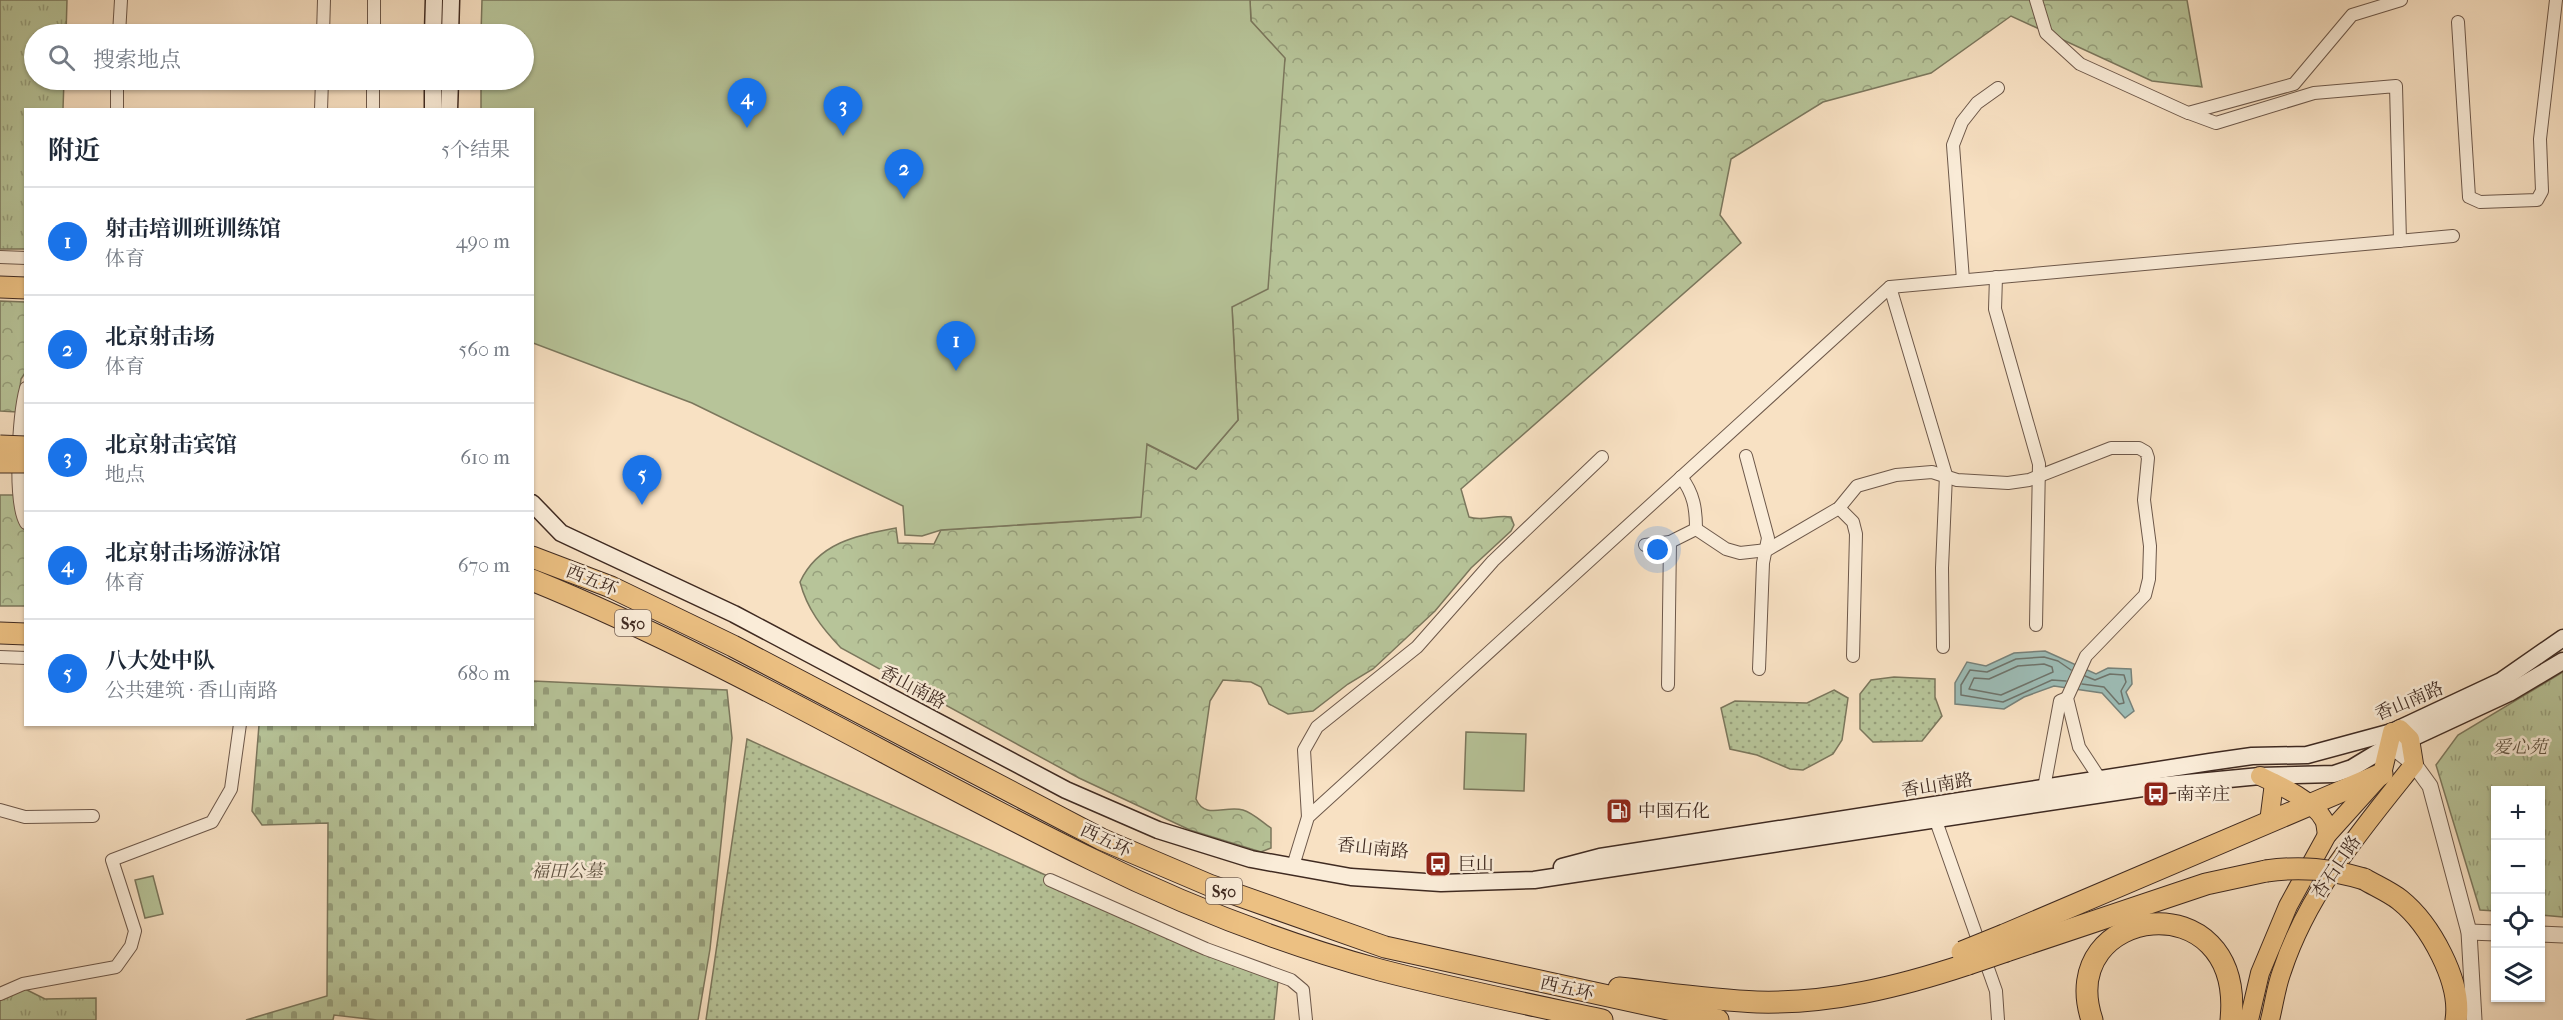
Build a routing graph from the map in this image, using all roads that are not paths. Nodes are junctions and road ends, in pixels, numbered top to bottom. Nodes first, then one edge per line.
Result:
1 (121, 0) edge
2 (324, 0) edge
3 (374, 0) edge
4 (434, 0) edge
5 (451, 0) edge
6 (2036, 0) edge
7 (2401, 0) edge
8 (2556, 0) edge
9 (2458, 22) dead end
10 (120, 24) edge
11 (323, 24) edge
12 (374, 24) edge
13 (434, 24) edge
14 (450, 24) edge
15 (1998, 88) dead end
16 (117, 90) edge
17 (322, 90) edge
18 (373, 90) edge
19 (433, 90) edge
20 (450, 90) edge
21 (117, 108) edge
22 (321, 108) edge
23 (373, 108) edge
24 (433, 108) edge
25 (449, 108) edge
26 (2188, 112) junction
27 (2453, 236) dead end
28 (2400, 241) junction
29 (0, 257) edge
30 (24, 258) edge
31 (1996, 277) junction
32 (0, 278) edge
33 (24, 279) edge
34 (1963, 280) junction
35 (0, 287) edge
36 (1890, 287) junction
37 (24, 288) edge
38 (24, 400) edge
39 (0, 446) edge
40 (24, 447) edge
41 (1746, 456) dead end
42 (1602, 458) dead end
43 (0, 462) edge
44 (24, 462) edge
45 (1946, 475) junction
46 (2039, 475) junction
47 (1681, 477) junction
48 (534, 505) edge
49 (1839, 508) junction
50 (24, 517) edge
51 (1696, 529) junction
52 (1670, 542) junction
53 (1645, 545) dead end
54 (1767, 550) junction
55 (534, 558) edge
56 (534, 581) edge
57 (0, 624) edge
58 (24, 624) edge
59 (2036, 625) dead end
60 (0, 633) edge
61 (24, 634) edge
62 (2563, 638) edge
63 (1943, 647) dead end
64 (1853, 656) dead end
65 (0, 657) edge
66 (24, 658) edge
67 (2563, 661) edge
68 (1759, 669) dead end
69 (1668, 685) dead end
70 (2068, 695) junction
71 (240, 726) edge
72 (2398, 736) junction
73 (2414, 765) junction
74 (2382, 774) junction
75 (2100, 779) junction
76 (2267, 779) junction
77 (2207, 780) junction
78 (2044, 788) junction
79 (2308, 805) junction
80 (0, 810) edge
81 (93, 816) dead end
82 (1308, 817) junction
83 (1935, 820) junction
84 (2269, 822) junction
85 (2327, 835) junction
86 (1293, 866) junction
87 (1050, 880) dead end
88 (2469, 932) junction
89 (2491, 933) edge
90 (2545, 934) edge
91 (2563, 935) edge
92 (2005, 943) junction
93 (1529, 979) junction
94 (0, 994) edge
95 (1306, 1020) edge
96 (1602, 1020) edge
97 (1718, 1020) edge
98 (1998, 1020) edge
99 (2092, 1020) edge
100 (2231, 1020) edge
101 (2249, 1020) edge
102 (2270, 1020) edge
103 (2456, 1020) edge
104 (2474, 1020) edge

1 - 10 street
2 - 11 street
3 - 12 street
4 - 13 main road
5 - 14 main road
6 - 26 street
7 - 26 street
8 - 9 street
15 - 34 street
16 - 21 street
17 - 22 street
18 - 23 street
19 - 24 main road
20 - 25 main road
26 - 28 street
27 - 28 street
28 - 31 street
29 - 30 street
31 - 34 street
31 - 46 street
32 - 33 highway
34 - 36 street
35 - 37 highway
36 - 45 street
36 - 47 street
38 - 50 street
39 - 40 highway, bridge
41 - 54 street
42 - 82 street
43 - 44 highway, bridge
45 - 46 street
45 - 49 street
45 - 63 street
46 - 59 street
46 - 70 street
47 - 51 street
47 - 82 street
48 - 86 main road, 香山南路
49 - 54 street
49 - 64 street
51 - 52 street
51 - 54 street
52 - 53 street
52 - 69 street
54 - 68 street
55 - 93 highway, 西五环 / S50
56 - 96 highway, 西五环 / S50
57 - 58 highway
60 - 61 highway
62 - 72 main road, 香山南路
65 - 66 street
67 - 72 main road, 香山南路
70 - 75 street
70 - 78 street
71 - 94 street
72 - 73 main road
72 - 74 main road
72 - 75 main road, 香山南路
72 - 76 main road, 香山南路
72 - 77 main road, 香山南路
73 - 88 street
73 - 102 main road, 杏石口路
74 - 79 highway
74 - 85 main road, 杏石口路
75 - 78 main road, 香山南路
76 - 77 main road, 香山南路
76 - 79 main road
76 - 84 main road
77 - 83 main road, 香山南路
78 - 86 main road, 香山南路
79 - 84 highway
79 - 85 main road
80 - 81 street
82 - 86 street
83 - 86 main road, 香山南路
83 - 98 street
84 - 92 highway
85 - 101 main road, 杏石口路
87 - 95 street
88 - 89 street
88 - 104 street
90 - 91 street
92 - 93 highway, bridge
92 - 103 highway, bridge
93 - 97 highway, 西五环 / S50
99 - 100 highway

